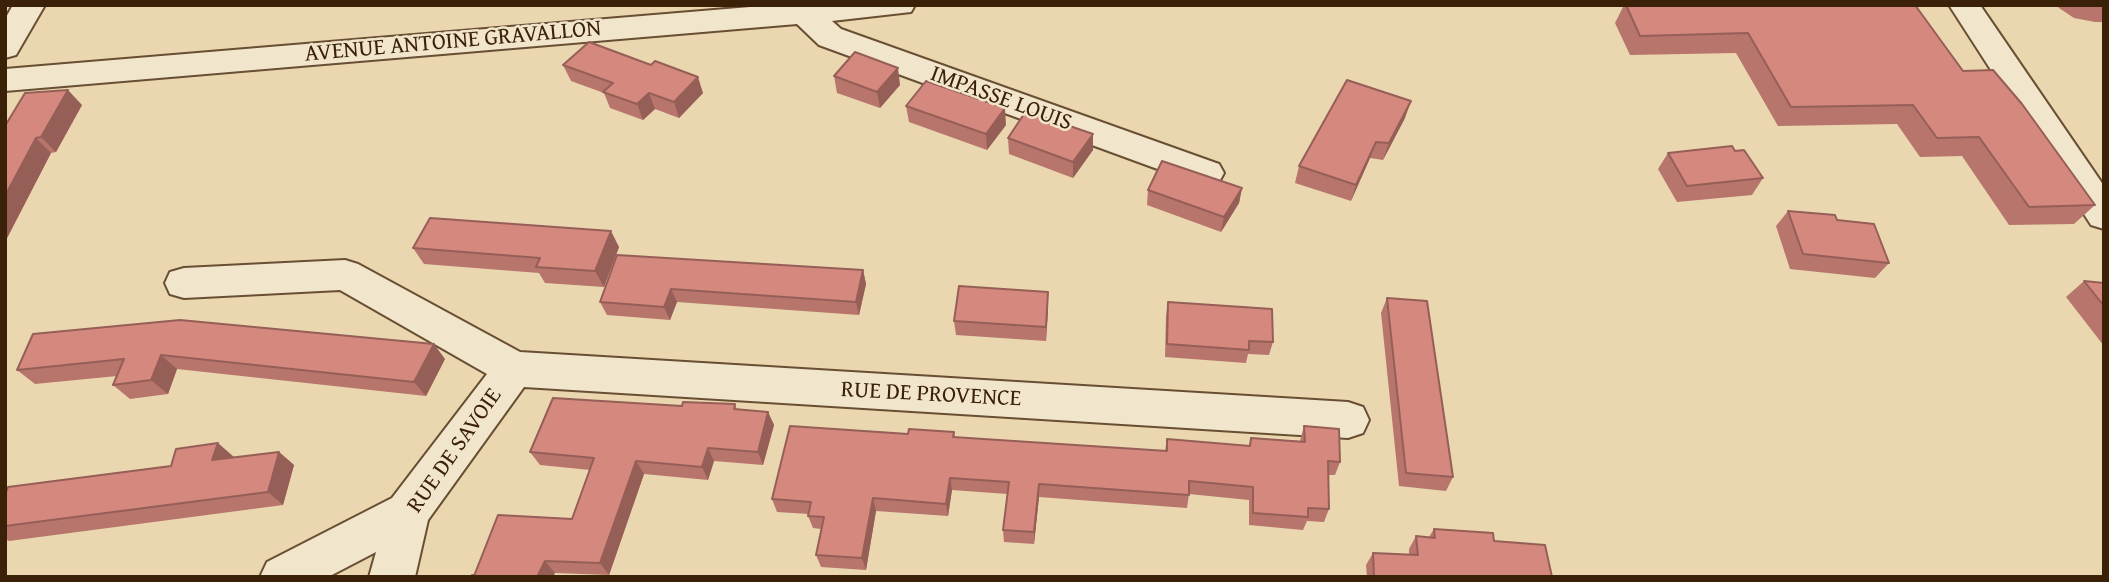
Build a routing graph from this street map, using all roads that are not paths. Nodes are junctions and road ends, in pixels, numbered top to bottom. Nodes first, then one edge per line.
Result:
1 (30, 5) edge
2 (901, 5) edge
3 (1964, 5) edge
4 (804, 13) junction
5 (530, 20) edge
6 (5, 47) edge
7 (5, 79) edge
8 (1206, 173) edge
9 (2104, 215) edge
10 (184, 283) dead end
11 (514, 369) junction
12 (1348, 420) dead end
13 (408, 512) junction
14 (283, 577) edge
15 (392, 577) edge

1 - 6 street
2 - 4 street, AVENUE ANTOINE GRAVALLON
3 - 9 street
4 - 5 street, AVENUE ANTOINE GRAVALLON
4 - 8 street, IMPASSE LOUIS
5 - 7 street, AVENUE ANTOINE GRAVALLON
10 - 11 street
11 - 12 street, RUE DE PROVENCE
11 - 13 street, RUE DE SAVOIE
13 - 14 street
13 - 15 street, RUE DE SAVOIE

